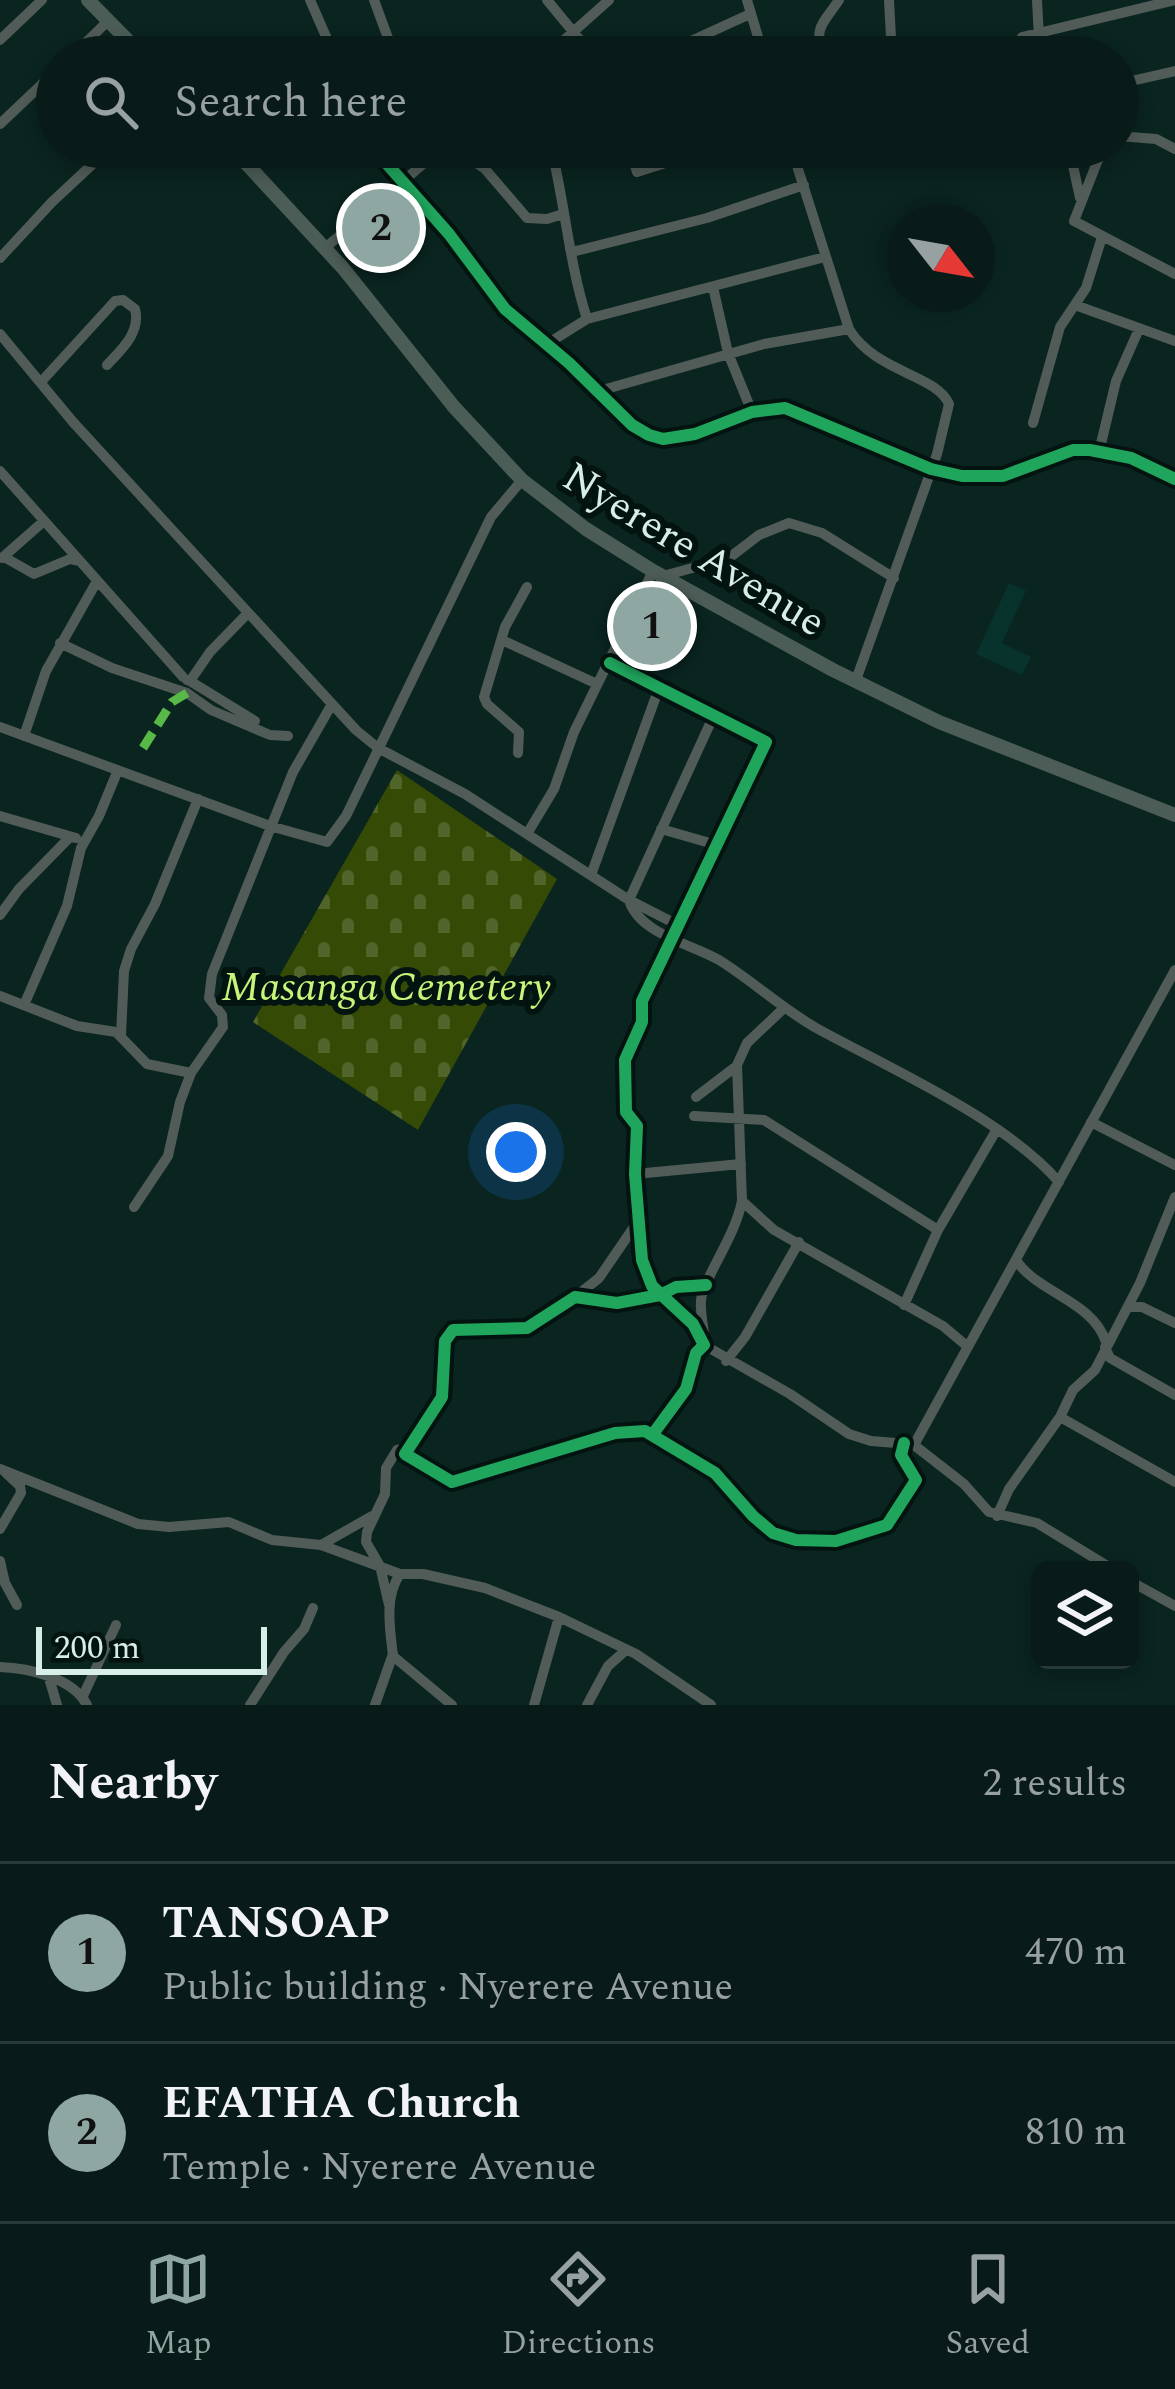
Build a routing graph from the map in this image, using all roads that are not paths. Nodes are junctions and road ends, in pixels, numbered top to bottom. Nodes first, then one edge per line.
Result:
1 (42, 0) edge
2 (88, 0) edge
3 (310, 0) edge
4 (374, 0) edge
5 (547, 0) edge
6 (609, 0) edge
7 (747, 0) edge
8 (839, 0) edge
9 (889, 0) edge
10 (1036, 0) edge
11 (1175, 0) edge
12 (750, 14) junction
13 (108, 21) junction
14 (571, 33) junction
15 (1039, 33) junction
16 (93, 36) edge
17 (123, 36) edge
18 (326, 36) edge
19 (387, 36) edge
20 (568, 36) edge
21 (574, 36) edge
22 (702, 36) edge
23 (757, 36) edge
24 (819, 36) edge
25 (891, 36) edge
26 (1026, 36) edge
27 (1039, 36) edge
28 (0, 40) edge
29 (1175, 71) edge
30 (1139, 79) edge
31 (36, 90) edge
32 (0, 100) edge
33 (13, 112) junction
34 (0, 124) edge
35 (1139, 138) edge
36 (1175, 149) edge
37 (90, 168) edge
38 (251, 168) edge
39 (390, 168) edge
40 (418, 168) edge
41 (482, 168) edge
42 (555, 168) edge
43 (798, 168) edge
44 (1073, 168) edge
45 (1094, 168) edge
46 (402, 182) junction
47 (804, 185) junction
48 (1080, 201) junction
49 (563, 214) junction
50 (1102, 237) junction
51 (325, 248) junction
52 (570, 249) junction
53 (825, 257) junction
54 (0, 258) edge
55 (1175, 274) edge
56 (713, 286) junction
57 (1076, 305) junction
58 (587, 319) junction
59 (849, 329) junction
60 (1139, 329) junction
61 (0, 334) edge
62 (1175, 340) edge
63 (547, 344) junction
64 (728, 353) junction
65 (107, 365) dead end
66 (41, 382) junction
67 (599, 391) junction
68 (752, 412) junction
69 (1033, 423) dead end
70 (1099, 452) junction
71 (932, 469) junction
72 (0, 471) edge
73 (1175, 478) edge
74 (523, 480) junction
75 (44, 521) junction
76 (2, 558) edge
77 (80, 561) junction
78 (658, 573) junction
79 (894, 578) junction
80 (98, 581) junction
81 (527, 587) dead end
82 (248, 614) junction
83 (504, 641) junction
84 (60, 644) junction
85 (610, 663) junction
86 (856, 680) junction
87 (186, 684) junction
88 (597, 684) junction
89 (659, 688) junction
90 (332, 704) junction
91 (714, 715) junction
92 (0, 727) edge
93 (24, 736) junction
94 (282, 736) junction
95 (307, 746) junction
96 (378, 748) junction
97 (518, 753) dead end
98 (298, 762) junction
99 (118, 770) junction
100 (198, 799) junction
101 (1175, 815) edge
102 (0, 816) edge
103 (270, 826) junction
104 (661, 829) junction
105 (527, 835) junction
106 (70, 837) junction
107 (86, 839) junction
108 (717, 844) junction
109 (592, 875) junction
110 (629, 900) junction
111 (0, 915) edge
112 (678, 925) junction
113 (671, 939) junction
114 (1175, 970) edge
115 (0, 996) edge
116 (23, 1005) junction
117 (783, 1009) junction
118 (121, 1035) junction
119 (736, 1065) junction
120 (191, 1073) junction
121 (696, 1097) dead end
122 (694, 1116) dead end
123 (737, 1120) junction
124 (1090, 1123) junction
125 (997, 1129) junction
126 (741, 1164) junction
127 (1175, 1165) edge
128 (635, 1174) junction
129 (1060, 1182) junction
130 (1175, 1197) edge
131 (742, 1201) junction
132 (134, 1207) dead end
133 (640, 1218) junction
134 (938, 1230) junction
135 (1160, 1234) junction
136 (799, 1242) junction
137 (1175, 1242) edge
138 (1016, 1259) junction
139 (649, 1280) junction
140 (706, 1285) junction
141 (661, 1295) junction
142 (575, 1297) junction
143 (641, 1297) junction
144 (904, 1305) junction
145 (1129, 1307) junction
146 (1175, 1323) edge
147 (1106, 1344) junction
148 (704, 1345) junction
149 (968, 1346) junction
150 (726, 1361) junction
151 (1175, 1395) edge
152 (1060, 1417) junction
153 (658, 1438) junction
154 (909, 1444) junction
155 (406, 1448) junction
156 (2, 1470) edge
157 (1175, 1482) edge
158 (372, 1516) junction
159 (997, 1516) junction
160 (0, 1529) edge
161 (321, 1546) junction
162 (0, 1561) edge
163 (1099, 1561) edge
164 (380, 1566) junction
165 (400, 1574) junction
166 (1139, 1586) edge
167 (17, 1605) dead end
168 (389, 1605) junction
169 (1175, 1606) edge
170 (314, 1608) dead end
171 (560, 1617) junction
172 (116, 1625) dead end
173 (626, 1650) junction
174 (393, 1654) junction
175 (0, 1667) edge
176 (49, 1678) junction
177 (90, 1683) junction
178 (69, 1687) junction
179 (85, 1701) edge
180 (695, 1701) edge
181 (57, 1705) edge
182 (250, 1705) edge
183 (375, 1705) edge
184 (452, 1705) edge
185 (534, 1705) edge
186 (587, 1705) edge
187 (711, 1705) edge

1 - 28 street
2 - 13 main road
3 - 18 street
4 - 19 street
5 - 14 street
6 - 14 street
7 - 12 street
8 - 24 street
9 - 25 street
10 - 15 street
11 - 15 street
12 - 22 street
12 - 23 street
13 - 16 street
13 - 17 main road
14 - 20 street
14 - 21 street
15 - 26 street
15 - 27 street
29 - 30 street
31 - 33 street
32 - 33 street
33 - 34 street
35 - 36 street
37 - 54 street
38 - 51 main road, Nyerere Avenue
39 - 46 street
40 - 46 street
41 - 49 street
42 - 49 street
43 - 47 street
44 - 48 street
45 - 48 street
46 - 51 street
46 - 63 street
47 - 52 street
47 - 53 street
48 - 50 street
49 - 52 street
50 - 55 street
50 - 57 street
51 - 74 main road, Nyerere Avenue
52 - 58 street
53 - 56 street
53 - 59 street
56 - 58 street
56 - 64 street
57 - 60 street
57 - 69 street
58 - 63 street
59 - 64 street
59 - 71 street
60 - 62 street
60 - 70 street
61 - 66 street
63 - 67 street
64 - 67 street
64 - 68 street
65 - 66 street
66 - 82 street
67 - 68 street
68 - 71 street
70 - 71 street
70 - 73 street
71 - 79 street
72 - 75 street
74 - 78 main road, Nyerere Avenue
74 - 96 street
75 - 76 street
75 - 77 street
76 - 77 street
77 - 80 street
78 - 79 street
78 - 85 street
78 - 86 main road, Nyerere Avenue
79 - 86 street
80 - 84 street
80 - 87 street
81 - 83 street
82 - 87 street
82 - 90 street
83 - 88 street
83 - 97 street
84 - 87 street
84 - 93 street
85 - 88 street
85 - 89 street
86 - 101 main road, Nyerere Avenue
87 - 94 street
88 - 105 street
89 - 91 street
89 - 109 street
90 - 95 street
90 - 96 street
91 - 104 street
91 - 108 street
92 - 93 street
93 - 99 street
94 - 95 street
94 - 98 street
95 - 98 street
96 - 103 street
96 - 105 street
98 - 103 street
99 - 100 street
99 - 107 street
100 - 103 street
100 - 118 street
102 - 106 street
103 - 120 street
104 - 108 street
104 - 110 street
105 - 109 street
106 - 107 street
106 - 111 street
107 - 116 street
108 - 112 street
109 - 110 street
110 - 112 street
110 - 113 street
112 - 113 street
113 - 117 street
113 - 128 street
114 - 124 street
115 - 116 street
116 - 118 street
117 - 119 street
117 - 125 street
118 - 120 street
119 - 121 street
119 - 123 street
120 - 132 street
122 - 123 street
123 - 126 street
123 - 134 street
124 - 127 street
124 - 129 street
125 - 129 street
125 - 134 street
126 - 128 street
126 - 131 street
128 - 133 street
129 - 138 street
130 - 135 street
131 - 136 street
131 - 140 street
133 - 139 street
133 - 142 street
134 - 144 street
135 - 137 street
135 - 145 street
136 - 144 street
136 - 150 street
138 - 147 street
138 - 149 street
139 - 141 street
139 - 143 street
140 - 141 street
140 - 148 street
141 - 143 street
141 - 148 street
142 - 143 street
142 - 155 street
144 - 149 street
145 - 146 street
145 - 147 street
147 - 151 street
147 - 152 street
148 - 150 street
148 - 153 street
149 - 154 street
150 - 154 street
152 - 157 street
152 - 159 street
153 - 154 street
153 - 155 street
154 - 159 street
155 - 158 street
156 - 160 street
156 - 161 street
158 - 161 street
158 - 164 street
159 - 163 street
161 - 164 street
162 - 167 street
164 - 165 street
164 - 168 street
165 - 168 street
165 - 171 street
166 - 169 street
168 - 174 street
170 - 182 street
171 - 173 street
171 - 185 street
172 - 177 street
173 - 180 street
173 - 186 street
174 - 183 street
174 - 184 street
175 - 176 street
176 - 178 street
176 - 181 street
177 - 178 street
177 - 179 street
178 - 179 street
180 - 187 street

